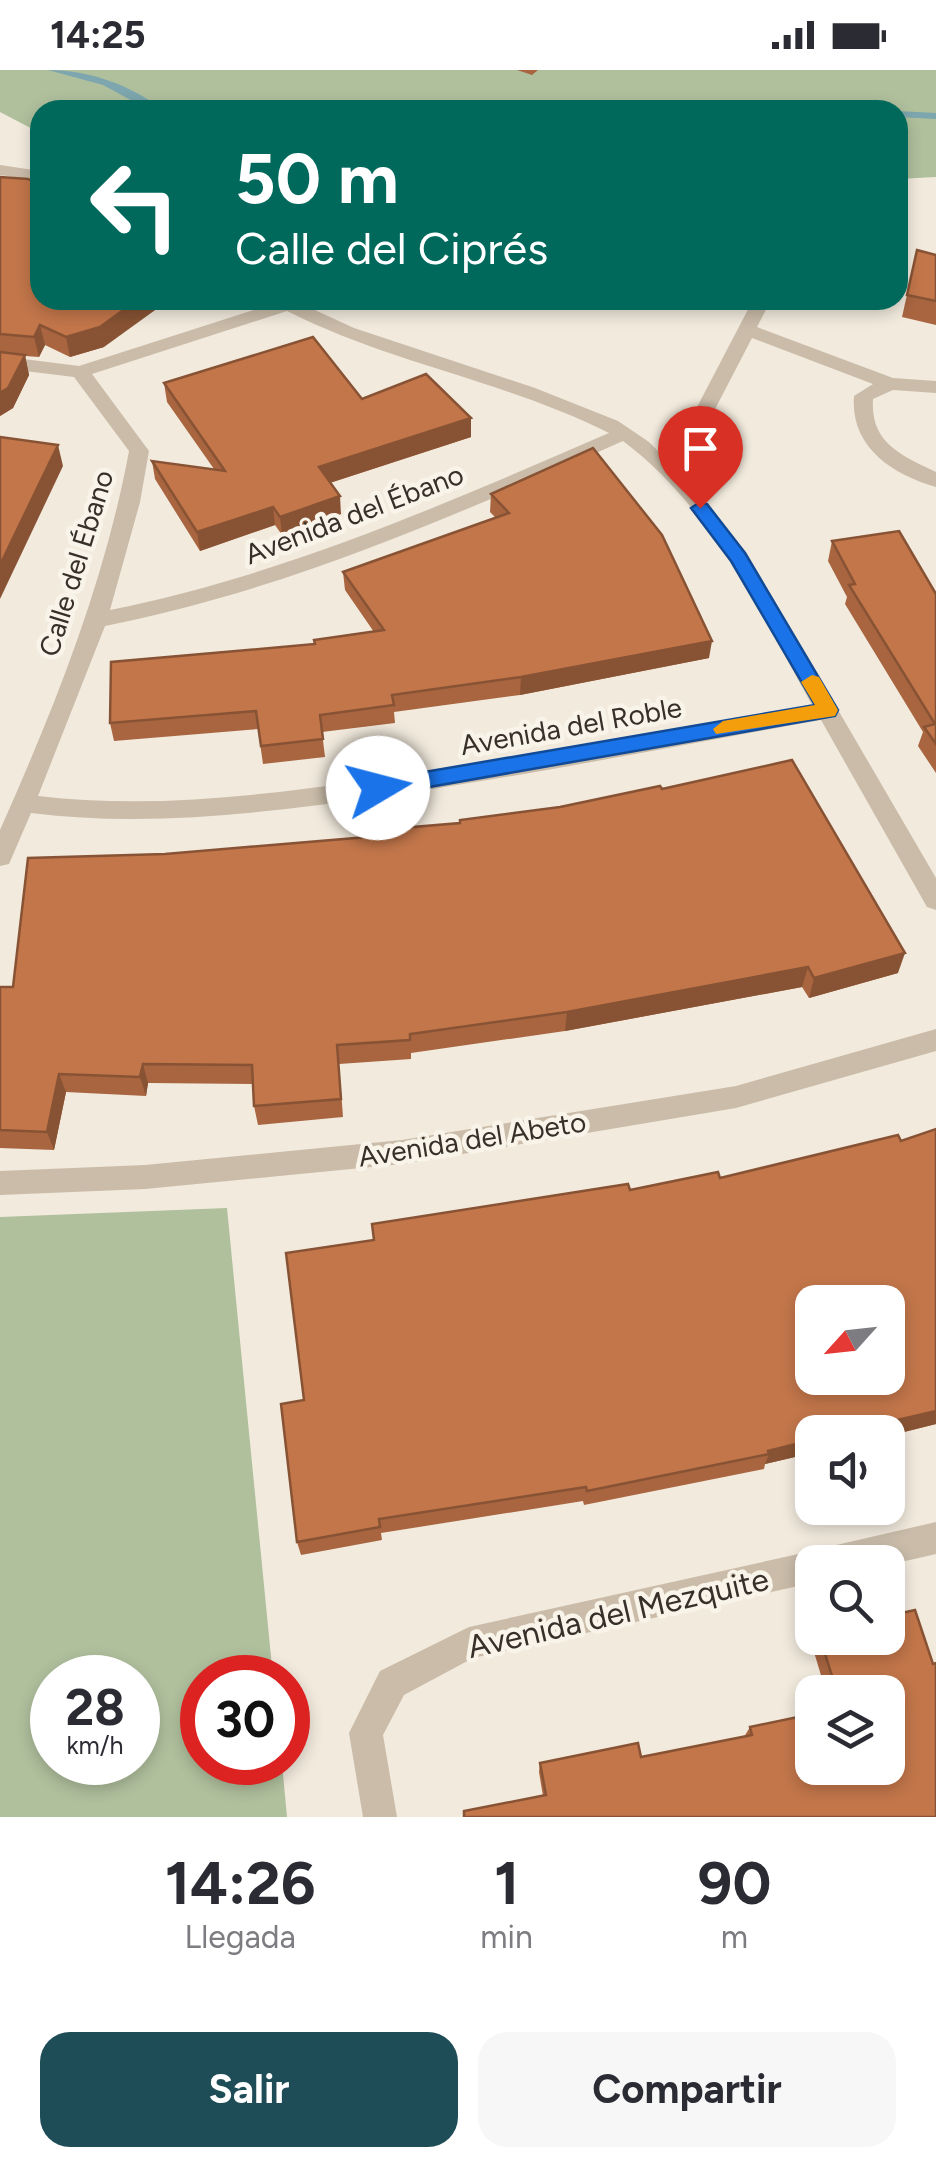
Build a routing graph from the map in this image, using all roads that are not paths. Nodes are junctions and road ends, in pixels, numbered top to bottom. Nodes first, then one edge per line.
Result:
1 (0, 170) edge
2 (30, 174) edge
3 (260, 310) edge
4 (302, 310) edge
5 (757, 310) edge
6 (747, 330) junction
7 (0, 362) edge
8 (80, 372) junction
9 (890, 384) junction
10 (936, 387) edge
11 (706, 410) dead end
12 (625, 433) junction
13 (936, 480) edge
14 (94, 622) junction
15 (828, 710) junction
16 (24, 802) junction
17 (0, 857) edge
18 (936, 900) edge
19 (936, 1040) edge
20 (0, 1183) edge
21 (936, 1538) edge
22 (905, 1545) edge
23 (795, 1571) edge
24 (380, 1817) edge

1 - 2 street
3 - 8 street
4 - 12 street
5 - 6 street
6 - 9 street
6 - 11 street
7 - 8 street
8 - 14 street, Calle del Ébano
9 - 10 street
9 - 13 street
12 - 14 street, Avenida del Ébano
12 - 15 street
14 - 16 street, Calle del Ébano
15 - 16 street, Avenida del Roble
15 - 18 street
16 - 17 street, Calle del Ébano
19 - 20 street, Avenida del Abeto
21 - 22 street
23 - 24 street, Avenida del Mezquite

